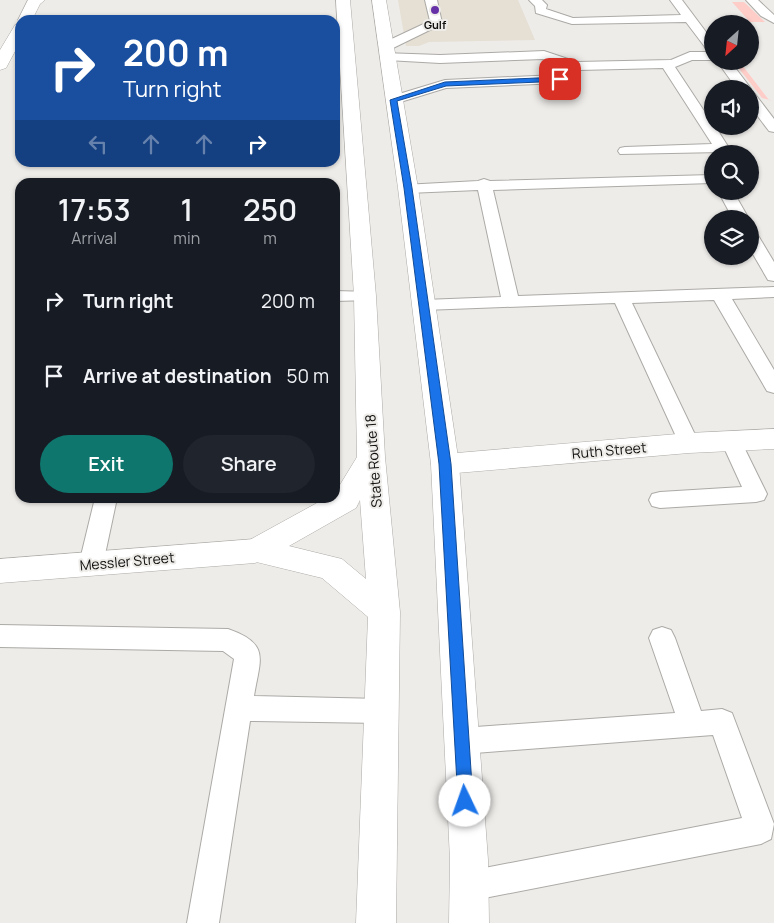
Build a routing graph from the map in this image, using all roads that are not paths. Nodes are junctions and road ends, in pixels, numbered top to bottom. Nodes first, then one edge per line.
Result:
1 (37, 0) edge
2 (343, 0) edge
3 (379, 0) edge
4 (431, 0) edge
5 (535, 0) edge
6 (676, 0) edge
7 (752, 0) edge
8 (27, 15) edge
9 (689, 18) junction
10 (774, 20) edge
11 (15, 37) edge
12 (704, 38) edge
13 (386, 51) junction
14 (704, 56) edge
15 (667, 64) junction
16 (0, 65) edge
17 (576, 66) junction
18 (394, 100) junction
19 (759, 109) joint
20 (774, 109) edge
21 (774, 128) edge
22 (720, 145) edge
23 (625, 151) dead end
24 (704, 151) edge
25 (704, 179) edge
26 (484, 184) junction
27 (408, 188) junction
28 (759, 250) edge
29 (774, 276) edge
30 (774, 292) edge
31 (720, 294) junction
32 (340, 296) edge
33 (365, 296) junction
34 (621, 298) junction
35 (511, 302) junction
36 (424, 305) junction
37 (774, 386) edge
38 (774, 438) edge
39 (731, 441) junction
40 (689, 443) junction
41 (371, 457) junction
42 (445, 464) junction
43 (660, 500) dead end
44 (105, 503) edge
45 (255, 551) junction
46 (91, 564) junction
47 (0, 571) edge
48 (384, 612) junction
49 (0, 636) edge
50 (662, 638) dead end
51 (239, 708) junction
52 (381, 711) junction
53 (692, 724) junction
54 (462, 742) junction
55 (469, 886) junction
56 (203, 923) edge
57 (376, 923) edge
58 (469, 923) edge

1 - 8 main road
2 - 33 main road, State Route 18
3 - 13 main road
4 - 13 lane
5 - 9 lane
6 - 9 lane
7 - 10 lane
9 - 12 lane
11 - 16 main road
13 - 17 lane
13 - 18 main road
14 - 15 lane
15 - 17 lane
15 - 22 lane
17 - 18 lane
18 - 27 main road
19 - 20 lane
19 - 21 lane
23 - 24 lane
25 - 26 lane
26 - 27 lane
26 - 35 lane
27 - 36 main road
28 - 29 lane
30 - 31 lane
31 - 34 lane
31 - 37 lane
32 - 33 lane
33 - 41 main road, State Route 18
34 - 35 lane
34 - 40 lane
35 - 36 lane
36 - 42 main road
38 - 39 main road, Ruth Street
39 - 40 main road, Ruth Street
39 - 43 lane
40 - 42 main road, Ruth Street
41 - 45 main road
41 - 48 main road, State Route 18
42 - 54 main road
44 - 46 lane
45 - 46 main road, Messler Street
45 - 48 main road
46 - 47 main road, Messler Street
48 - 52 main road, State Route 18
49 - 51 lane
50 - 53 lane
51 - 52 lane
51 - 56 lane
52 - 57 main road, State Route 18
53 - 54 lane
53 - 55 lane
54 - 55 main road
55 - 58 main road

